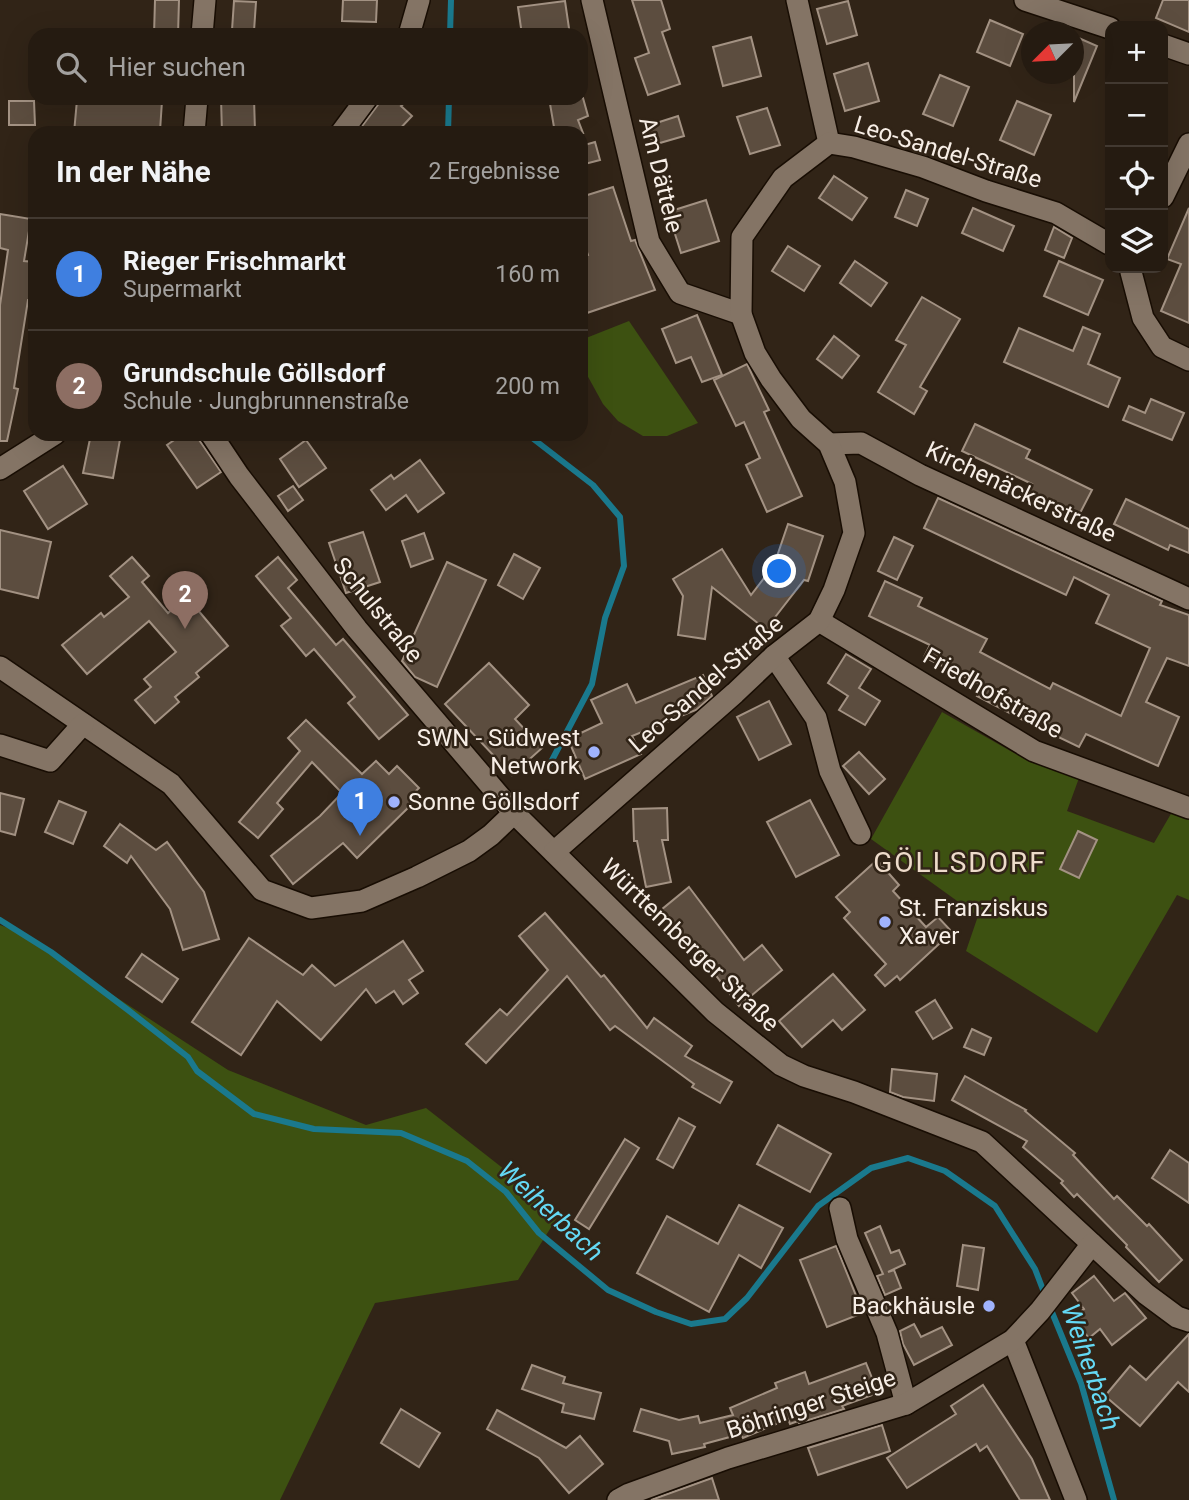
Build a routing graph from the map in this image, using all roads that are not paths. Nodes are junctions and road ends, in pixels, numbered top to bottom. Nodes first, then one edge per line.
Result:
1 (205, 0) edge
2 (419, 0) edge
3 (592, 0) edge
4 (797, 0) edge
5 (1025, 0) edge
6 (1105, 26) edge
7 (203, 28) edge
8 (411, 28) edge
9 (1168, 47) edge
10 (1189, 54) edge
11 (196, 105) edge
12 (362, 105) edge
13 (195, 126) edge
14 (346, 126) edge
15 (829, 143) junction
16 (1189, 144) edge
17 (1168, 187) edge
18 (1105, 246) edge
19 (1130, 273) edge
20 (741, 314) junction
21 (1189, 360) edge
22 (44, 441) edge
23 (216, 441) edge
24 (829, 444) junction
25 (0, 469) edge
26 (1189, 598) edge
27 (819, 621) junction
28 (774, 656) junction
29 (0, 667) edge
30 (83, 724) junction
31 (0, 745) edge
32 (1189, 808) edge
33 (514, 813) junction
34 (860, 834) dead end
35 (554, 852) junction
36 (839, 1208) dead end
37 (1092, 1244) junction
38 (1189, 1321) edge
39 (1013, 1340) junction
40 (906, 1404) junction
41 (618, 1500) edge
42 (1076, 1500) edge

1 - 7 street
2 - 8 street
3 - 20 street, Am Dättele
4 - 15 street
5 - 6 street
9 - 10 street
11 - 13 street
12 - 14 street
15 - 18 street, Leo-Sandel-Straße
15 - 20 street, Leo-Sandel-Straße
16 - 17 street
19 - 21 street
20 - 24 street, Leo-Sandel-Straße
22 - 25 street
23 - 33 street, Schulstraße
24 - 26 street, Kirchenäckerstraße
24 - 27 street, Leo-Sandel-Straße
27 - 28 street, Leo-Sandel-Straße
27 - 32 street, Friedhofstraße
28 - 34 street
28 - 35 street, Leo-Sandel-Straße
29 - 30 street
30 - 31 street
30 - 33 street
33 - 35 street, Württemberger Straße
35 - 37 street, Württemberger Straße
36 - 40 street
37 - 38 street, Württemberger Straße
37 - 39 street, Böhringer Steige
39 - 40 street, Böhringer Steige
39 - 42 street
40 - 41 street, Böhringer Steige

